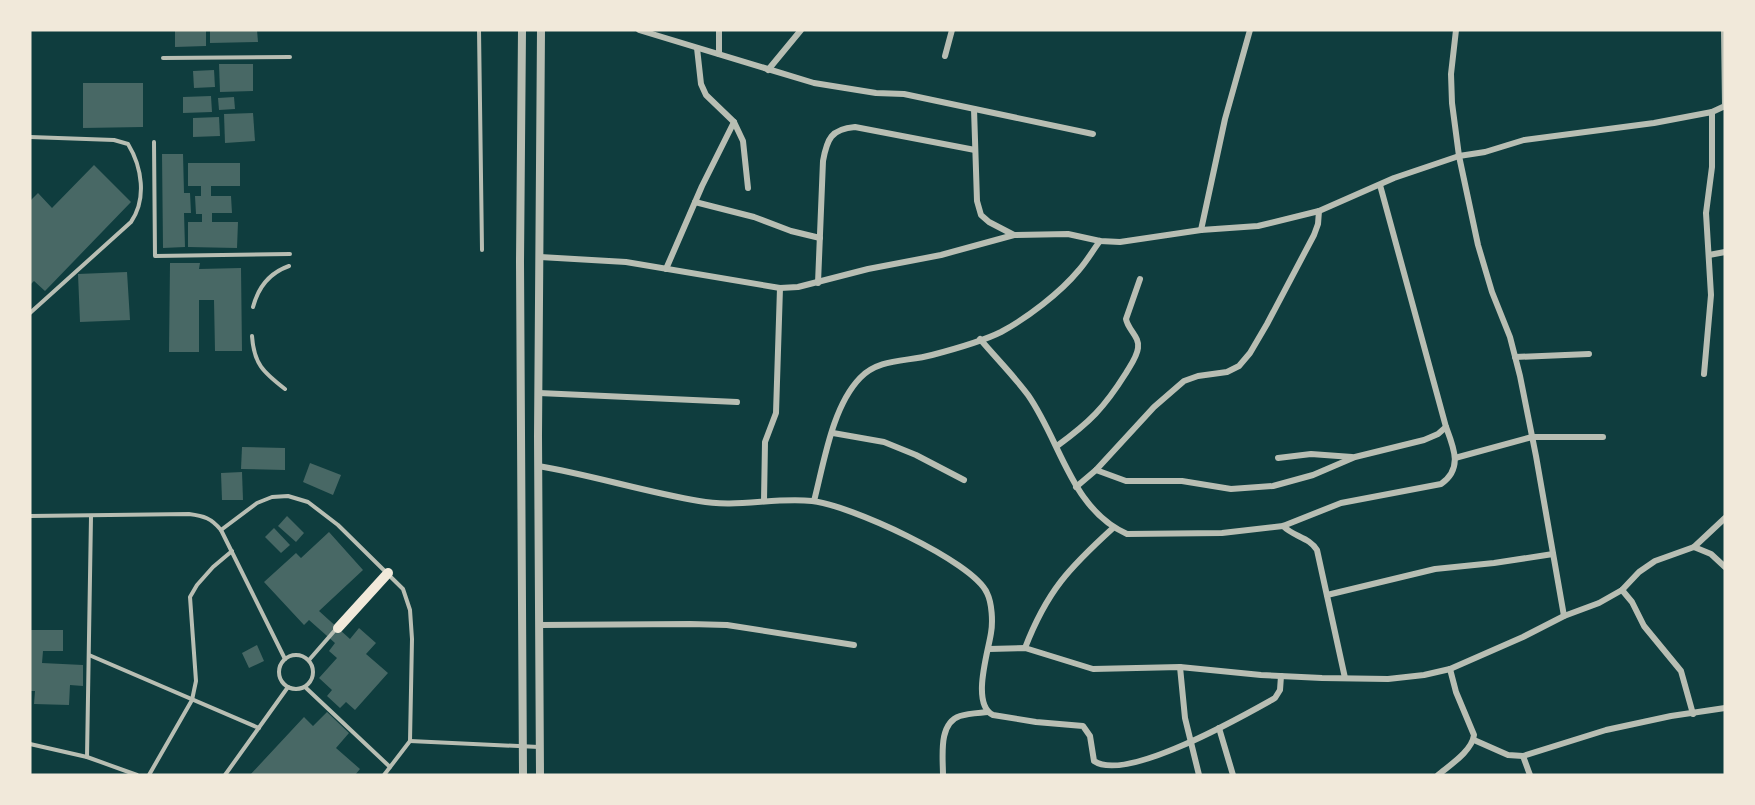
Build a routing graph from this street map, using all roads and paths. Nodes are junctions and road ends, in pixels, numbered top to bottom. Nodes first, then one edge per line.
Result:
1 (479, 30) edge
2 (522, 30) edge
3 (541, 30) edge
4 (639, 30) edge
5 (719, 30) edge
6 (801, 30) edge
7 (952, 30) edge
8 (1250, 30) edge
9 (1456, 30) edge
10 (1724, 30) edge
11 (698, 48) junction
12 (719, 54) junction
13 (945, 56) dead end
14 (290, 57) dead end
15 (164, 58) dead end
16 (768, 70) junction
17 (1725, 106) edge
18 (974, 109) junction
19 (1712, 112) junction
20 (734, 122) junction
21 (1093, 134) dead end
22 (30, 137) edge
23 (154, 142) dead end
24 (975, 150) junction
25 (1459, 156) junction
26 (1380, 185) junction
27 (747, 188) dead end
28 (695, 202) junction
29 (1319, 211) junction
30 (1202, 230) junction
31 (1014, 234) junction
32 (820, 238) junction
33 (1100, 240) junction
34 (482, 250) dead end
35 (1725, 252) edge
36 (290, 254) dead end
37 (1709, 255) junction
38 (540, 257) junction
39 (289, 266) dead end
40 (666, 269) junction
41 (1140, 279) dead end
42 (818, 283) junction
43 (780, 288) junction
44 (253, 308) dead end
45 (30, 313) edge
46 (252, 336) dead end
47 (980, 339) junction
48 (1589, 354) dead end
49 (1515, 357) junction
50 (1704, 374) dead end
51 (285, 389) dead end
52 (538, 393) junction
53 (737, 402) dead end
54 (1446, 427) junction
55 (833, 433) junction
56 (1532, 437) junction
57 (1604, 437) dead end
58 (1057, 446) junction
59 (1355, 457) junction
60 (1278, 458) dead end
61 (1455, 458) junction
62 (538, 466) junction
63 (1096, 470) junction
64 (964, 480) dead end
65 (1076, 487) junction
66 (764, 501) junction
67 (814, 501) junction
68 (30, 516) edge
69 (91, 517) junction
70 (1725, 518) edge
71 (1283, 526) junction
72 (1113, 528) junction
73 (221, 530) junction
74 (1694, 547) junction
75 (231, 551) junction
76 (1553, 554) junction
77 (1725, 567) edge
78 (388, 573) junction
79 (1622, 590) junction
80 (1327, 594) junction
81 (1563, 616) junction
82 (540, 625) junction
83 (338, 628) joint
84 (854, 645) dead end
85 (1025, 648) junction
86 (988, 649) junction
87 (89, 655) junction
88 (285, 659) junction
89 (309, 660) junction
90 (1180, 667) junction
91 (1450, 669) junction
92 (1281, 676) junction
93 (1345, 678) junction
94 (288, 687) junction
95 (305, 687) junction
96 (192, 699) junction
97 (1725, 708) edge
98 (988, 712) junction
99 (1693, 714) junction
100 (259, 728) junction
101 (1219, 728) junction
102 (1474, 740) junction
103 (410, 741) junction
104 (1192, 742) junction
105 (30, 744) edge
106 (540, 747) junction
107 (523, 748) junction
108 (1523, 756) junction
109 (87, 757) junction
110 (390, 767) junction
111 (137, 775) edge
112 (149, 775) edge
113 (225, 775) edge
114 (384, 775) edge
115 (523, 775) edge
116 (540, 775) edge
117 (943, 775) edge
118 (1199, 775) edge
119 (1233, 775) edge
120 (1438, 775) edge
121 (1530, 775) edge

1 - 34 lane
2 - 107 street
3 - 38 street
4 - 11 street
5 - 12 street
6 - 16 street
7 - 13 street
8 - 30 street
9 - 25 street
10 - 17 street
11 - 12 street
11 - 20 street
12 - 16 street
14 - 15 lane
16 - 18 street
17 - 19 street
18 - 21 street
18 - 24 street
19 - 25 street
19 - 37 street
20 - 27 street
20 - 28 street
22 - 45 lane
23 - 36 lane
24 - 31 street
24 - 32 street
25 - 26 street
25 - 49 street
26 - 29 street
26 - 54 street
28 - 32 street
28 - 40 street
29 - 30 street
29 - 63 street
30 - 33 street
31 - 33 street
31 - 42 street
32 - 42 street
33 - 47 street
35 - 37 street
37 - 50 street
38 - 40 street
38 - 52 street
39 - 44 lane
40 - 43 street
41 - 58 street
42 - 43 street
43 - 66 street
46 - 51 lane
47 - 55 street
47 - 58 street
48 - 49 street
49 - 56 street
52 - 53 street
52 - 62 street
54 - 59 street
54 - 61 street
55 - 64 street
55 - 67 street
56 - 57 street
56 - 61 street
56 - 76 street
58 - 65 street
59 - 60 street
59 - 63 street
61 - 71 street
62 - 66 street
62 - 82 street
63 - 65 street
65 - 72 street
66 - 67 street
67 - 86 street
68 - 69 lane
69 - 73 lane
69 - 87 lane
70 - 74 street
71 - 72 street
71 - 80 street
72 - 85 street
73 - 75 lane
73 - 78 lane
74 - 77 street
74 - 79 street
75 - 88 lane
75 - 96 lane
76 - 80 street
76 - 81 street
78 - 83 main road
78 - 103 lane
79 - 81 street
79 - 99 street
80 - 93 street
81 - 91 street
82 - 84 street
82 - 106 street
83 - 89 lane
85 - 86 street
85 - 90 street
86 - 98 street
87 - 96 lane
87 - 109 lane
88 - 89 lane
88 - 94 lane
89 - 95 lane
90 - 92 street
90 - 104 street
91 - 93 street
91 - 102 street
92 - 93 street
92 - 101 street
94 - 95 lane
94 - 100 lane
95 - 110 lane
96 - 100 lane
96 - 112 lane
97 - 99 street
98 - 104 street
98 - 117 street
99 - 108 street
100 - 113 lane
101 - 104 street
101 - 119 street
102 - 108 street
102 - 120 street
103 - 107 lane
103 - 110 lane
104 - 118 street
105 - 109 lane
106 - 107 lane
106 - 116 street
107 - 115 street
108 - 121 street
109 - 111 lane
110 - 114 lane

